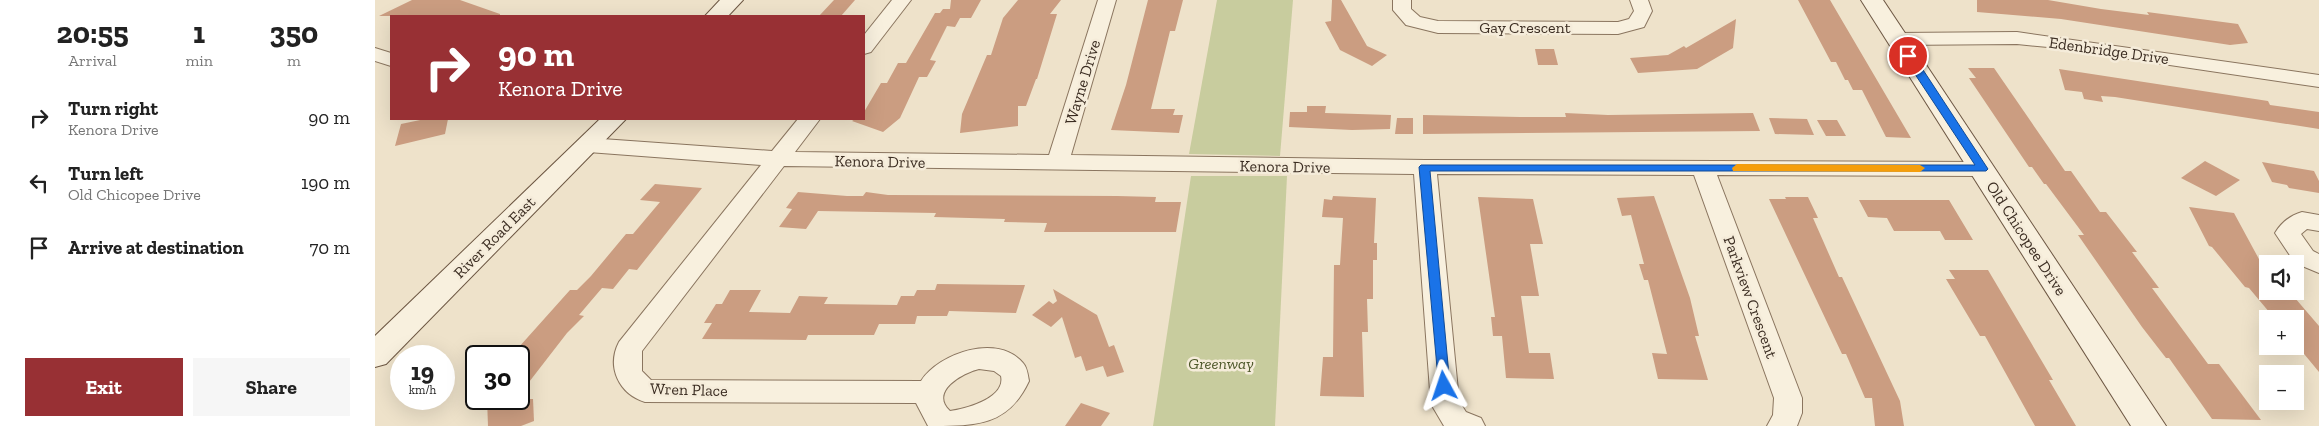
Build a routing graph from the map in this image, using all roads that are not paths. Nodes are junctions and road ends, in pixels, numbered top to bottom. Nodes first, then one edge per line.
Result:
1 (732, 0) edge
2 (901, 0) edge
3 (1107, 0) edge
4 (1402, 0) edge
5 (1639, 0) edge
6 (1872, 0) edge
7 (717, 15) edge
8 (1897, 39) junction
9 (865, 47) edge
10 (375, 54) edge
11 (390, 60) edge
12 (2319, 81) edge
13 (613, 120) edge
14 (808, 120) edge
15 (588, 145) junction
16 (777, 160) junction
17 (1057, 164) junction
18 (1425, 167) junction
19 (1703, 168) junction
20 (1982, 169) junction
21 (2319, 223) edge
22 (2319, 264) edge
23 (375, 355) edge
24 (931, 392) dead end
25 (1471, 426) edge
26 (1781, 426) edge
27 (2149, 426) edge

1 - 7 street
2 - 9 street
3 - 17 street, Wayne Drive
4 - 5 street, Gay Crescent
6 - 8 street, Old Chicopee Drive
8 - 12 street, Edenbridge Drive
8 - 20 street, Old Chicopee Drive
10 - 11 street
13 - 15 street, River Road East
14 - 16 street, Wren Place
15 - 16 street, Kenora Drive
15 - 23 street, River Road East
16 - 17 street, Kenora Drive
16 - 24 street, Wren Place
17 - 18 street, Kenora Drive
18 - 19 street, Kenora Drive
18 - 25 street
19 - 20 street, Kenora Drive
19 - 26 street, Parkview Crescent
20 - 27 street, Old Chicopee Drive
21 - 22 street

